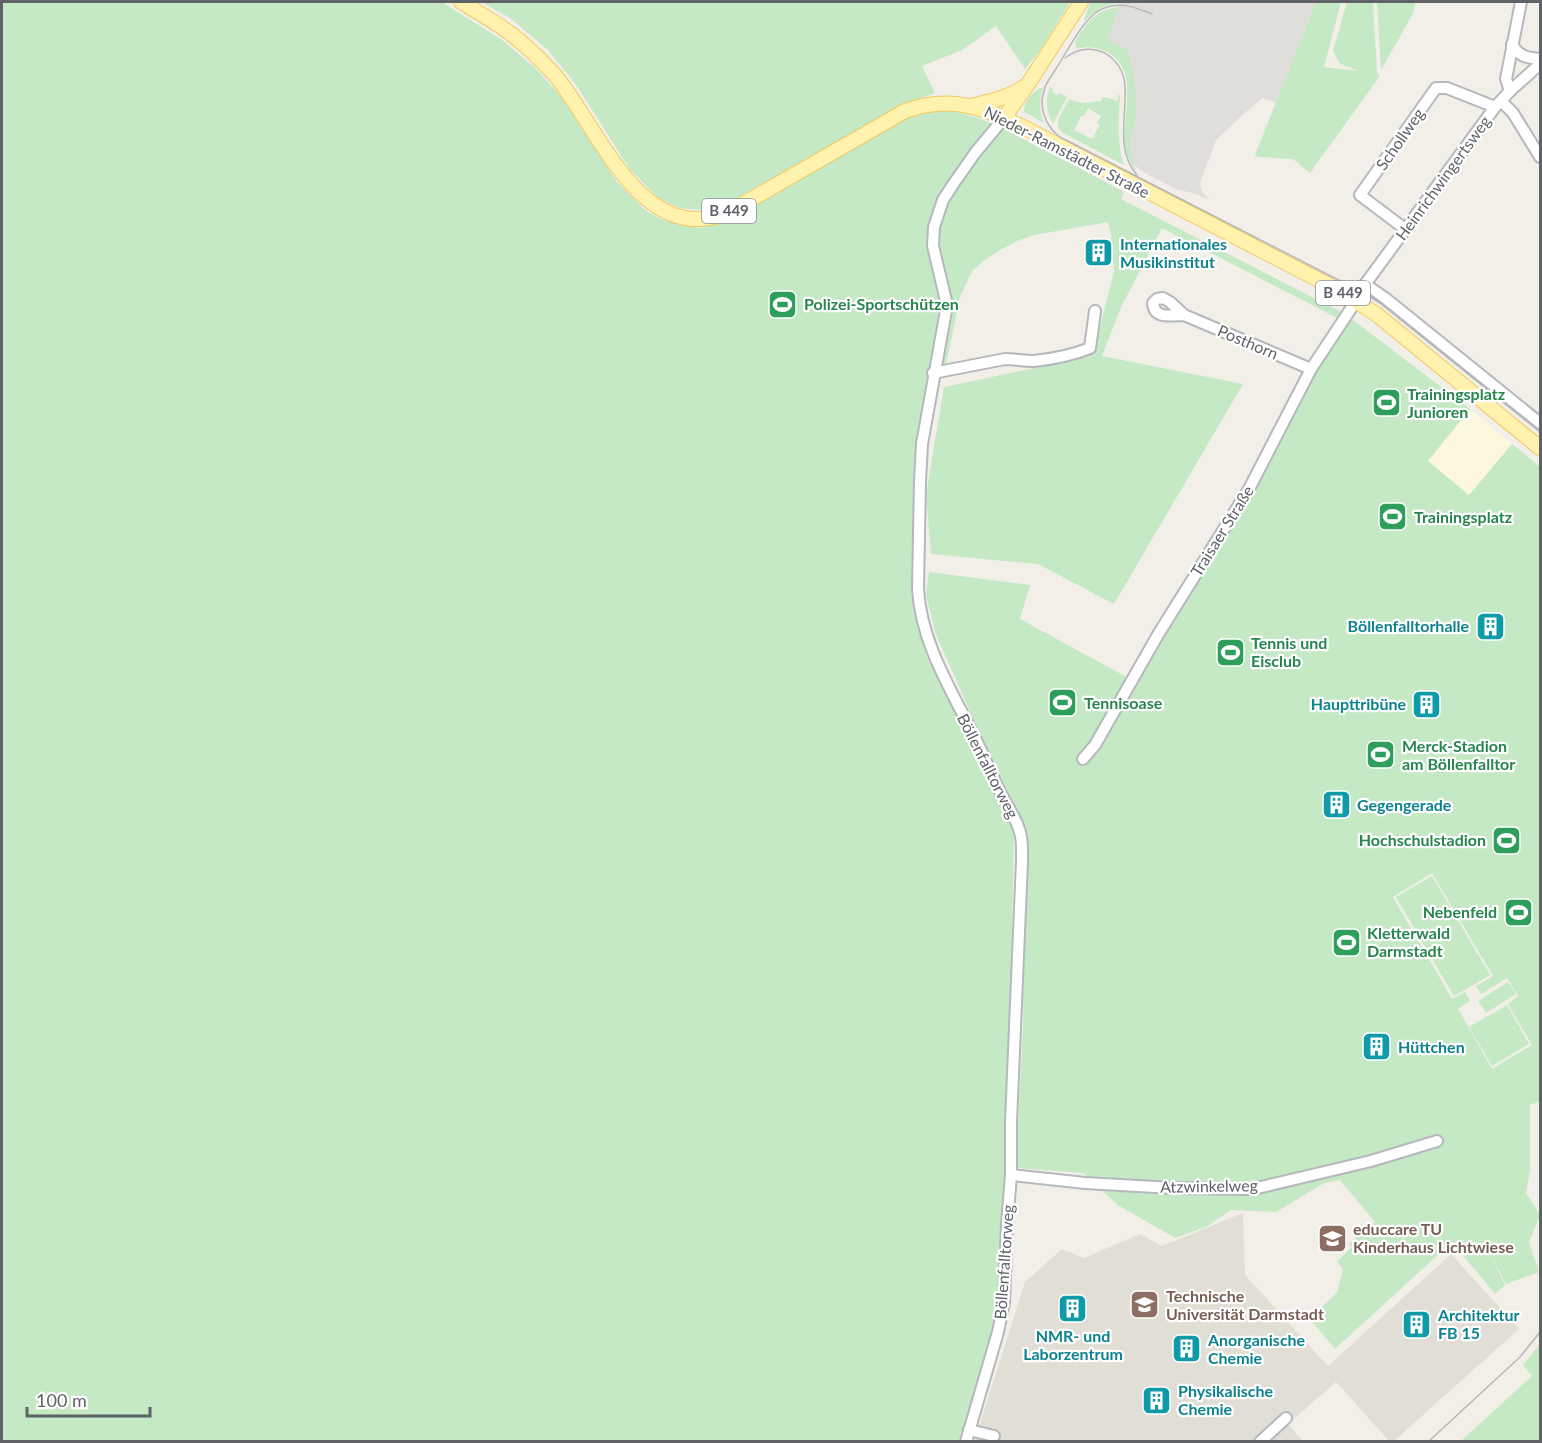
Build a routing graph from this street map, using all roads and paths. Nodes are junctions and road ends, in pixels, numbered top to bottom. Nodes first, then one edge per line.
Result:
1 (461, 2) edge
2 (1080, 2) edge
3 (1521, 2) edge
4 (1512, 44) junction
5 (1540, 59) edge
6 (1540, 64) edge
7 (1028, 84) junction
8 (1510, 90) junction
9 (1498, 104) junction
10 (972, 106) junction
11 (1004, 117) junction
12 (1540, 157) edge
13 (1405, 229) junction
14 (1365, 284) junction
15 (1356, 301) junction
16 (1095, 311) dead end
17 (1184, 315) dead end
18 (1311, 369) junction
19 (933, 374) junction
20 (1540, 423) edge
21 (1540, 448) edge
22 (1083, 759) dead end
23 (1437, 1140) dead end
24 (1011, 1175) junction
25 (1286, 1418) dead end
26 (969, 1430) junction
27 (994, 1436) dead end
28 (966, 1442) edge
29 (1260, 1442) edge

1 - 10 main road, Nieder-Ramstädter Straße / B 449
2 - 7 main road
3 - 4 street
4 - 5 street
4 - 8 street
6 - 8 street, Heinrichwingertsweg
7 - 10 main road
7 - 11 main road
8 - 9 street, Heinrichwingertsweg
9 - 12 street
9 - 13 street, Heinrichwingertsweg
9 - 13 street, Schollweg
10 - 11 main road, Nieder-Ramstädter Straße / B 449
11 - 15 main road, Nieder-Ramstädter Straße / B 449
11 - 19 street, Böllenfalltorweg
13 - 14 street, Heinrichwingertsweg
14 - 15 street, Heinrichwingertsweg
14 - 20 street
15 - 18 street, Traisaer Straße
15 - 21 main road, Nieder-Ramstädter Straße / B 449
16 - 19 street
17 - 18 street, Posthorn
18 - 22 street, Traisaer Straße
19 - 24 street, Böllenfalltorweg
23 - 24 street, Atzwinkelweg
24 - 26 street, Böllenfalltorweg
25 - 29 street
26 - 27 street
26 - 28 street, Böllenfalltorweg

